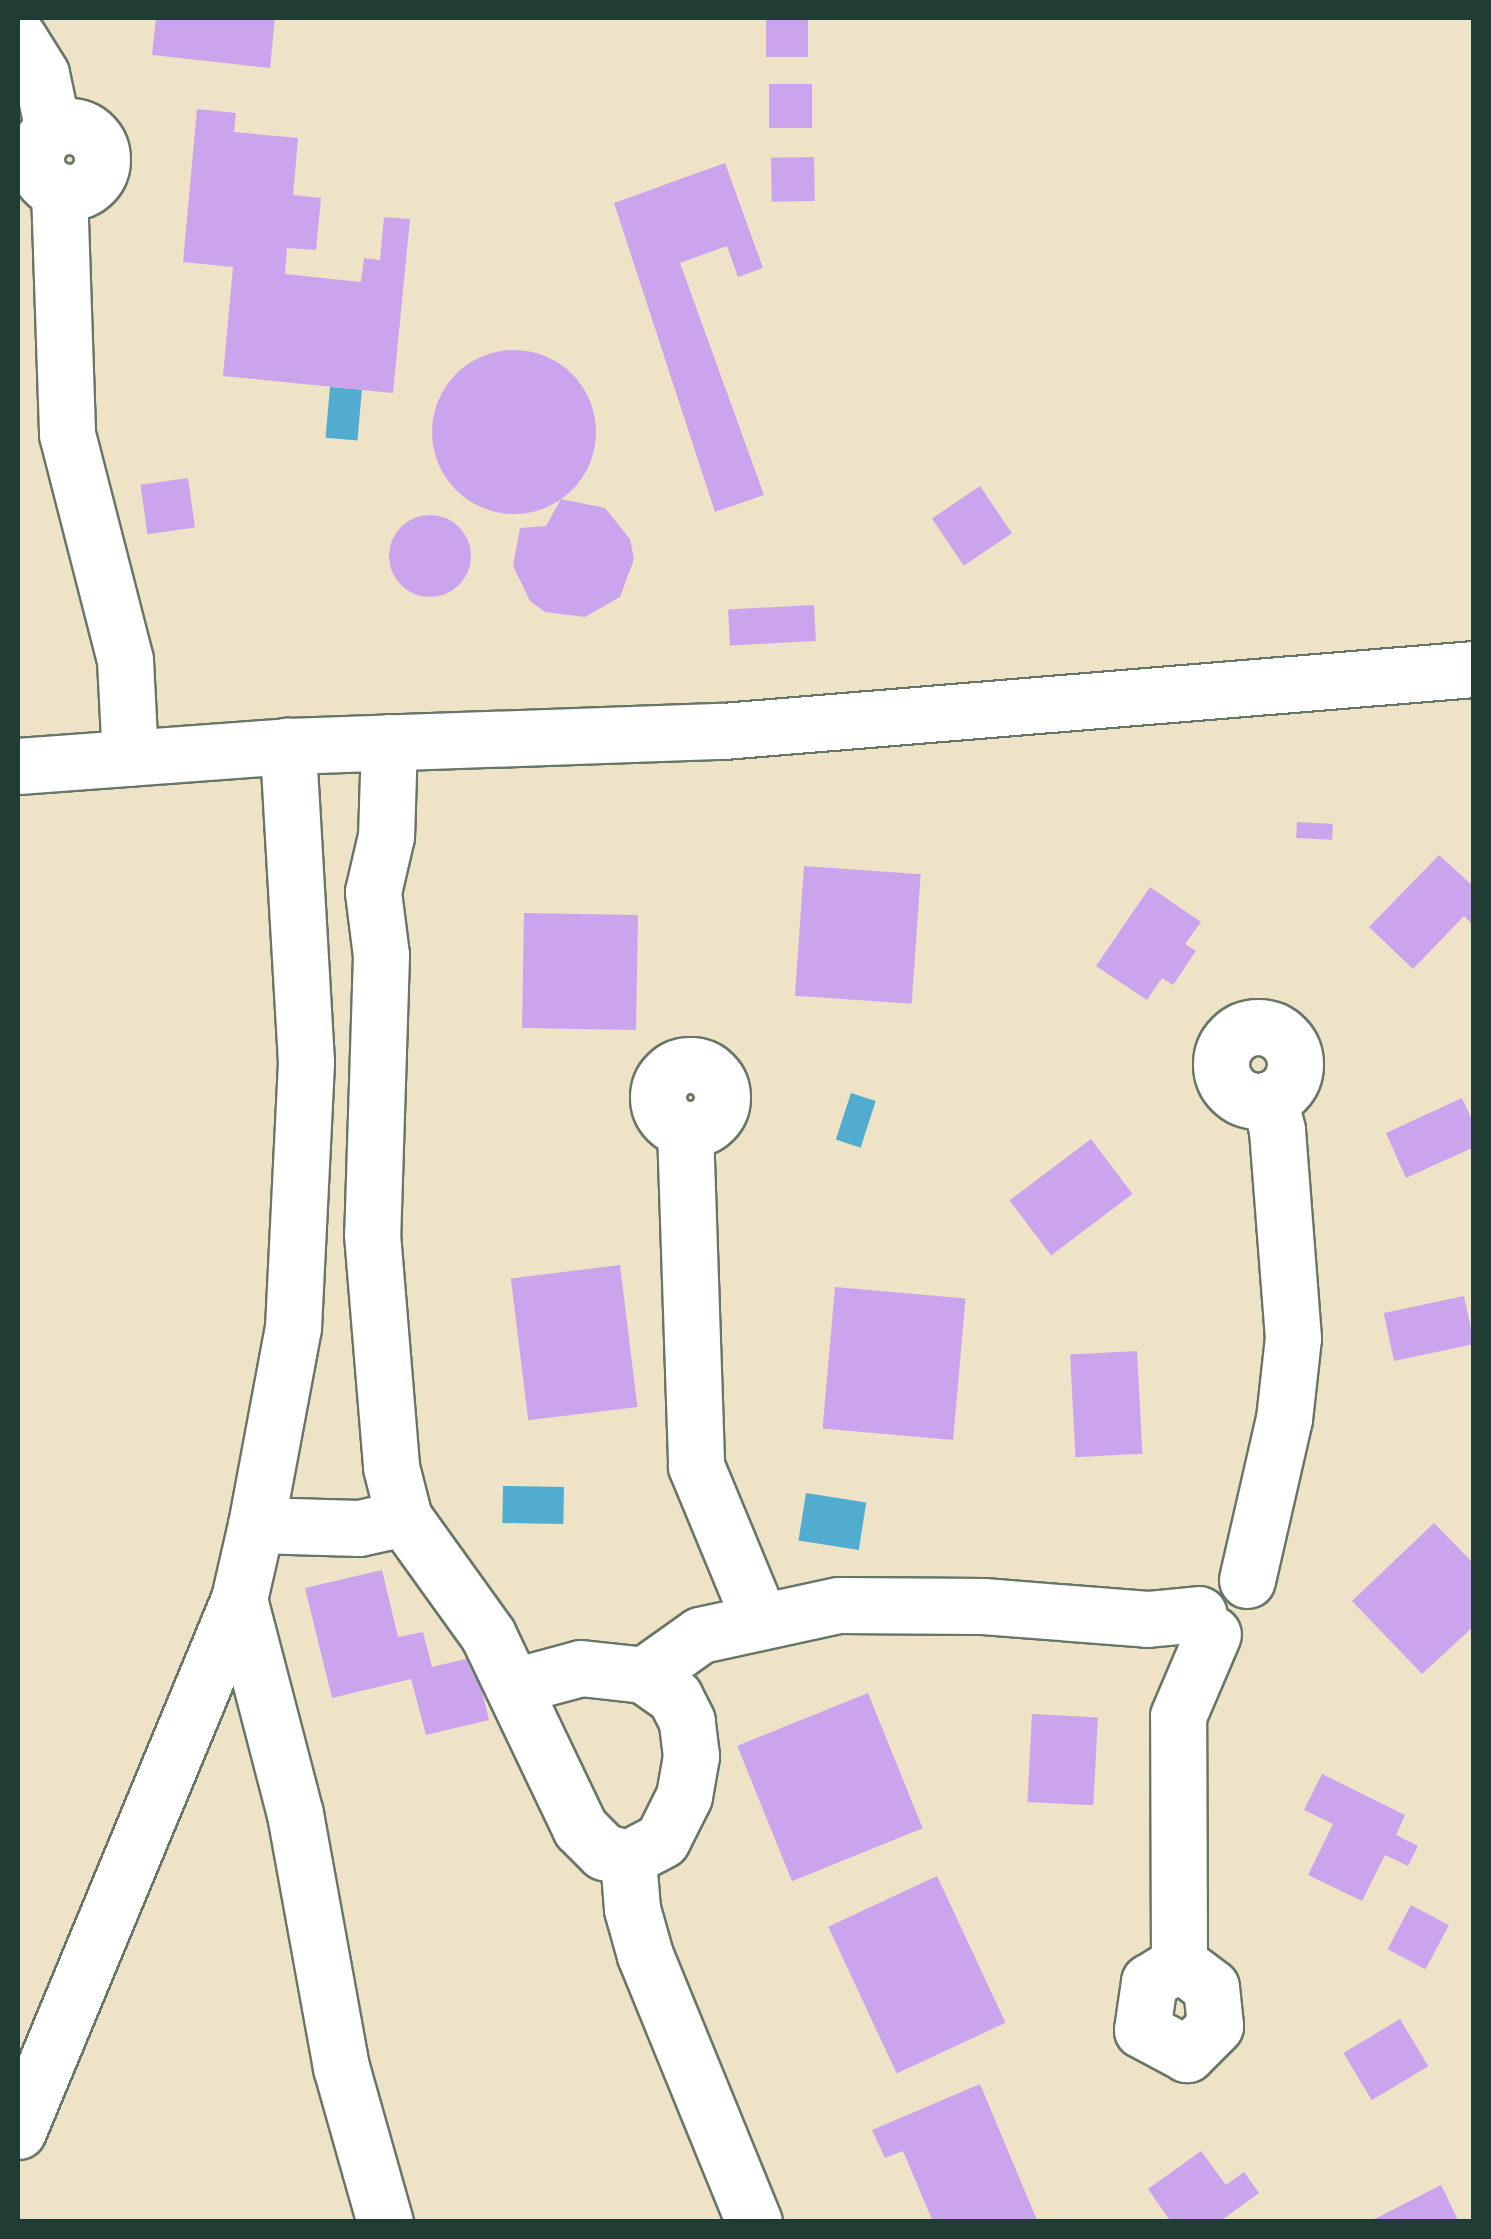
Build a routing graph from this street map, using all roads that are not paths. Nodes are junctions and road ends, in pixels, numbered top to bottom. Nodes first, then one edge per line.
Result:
1 (18, 38) edge
2 (41, 158) edge
3 (1474, 669) edge
4 (389, 742) junction
5 (288, 746) junction
6 (130, 758) junction
7 (18, 766) edge
8 (1269, 1099) dead end
9 (685, 1129) dead end
10 (404, 1518) junction
11 (256, 1526) junction
12 (239, 1600) junction
13 (758, 1618) junction
14 (1206, 1624) junction
15 (644, 1675) junction
16 (514, 1686) junction
17 (628, 1858) junction
18 (1179, 1963) dead end
19 (18, 2130) edge
20 (385, 2222) edge
21 (754, 2222) edge

1 - 2 street
2 - 6 street
3 - 4 street
4 - 5 street
4 - 10 street
5 - 6 street
5 - 11 street
6 - 7 street
8 - 14 street
9 - 13 street
10 - 11 street
10 - 16 street
11 - 12 street
12 - 19 street
12 - 20 street
13 - 14 street
13 - 15 street
14 - 18 street
15 - 16 street
15 - 17 street
16 - 17 street
17 - 21 street

